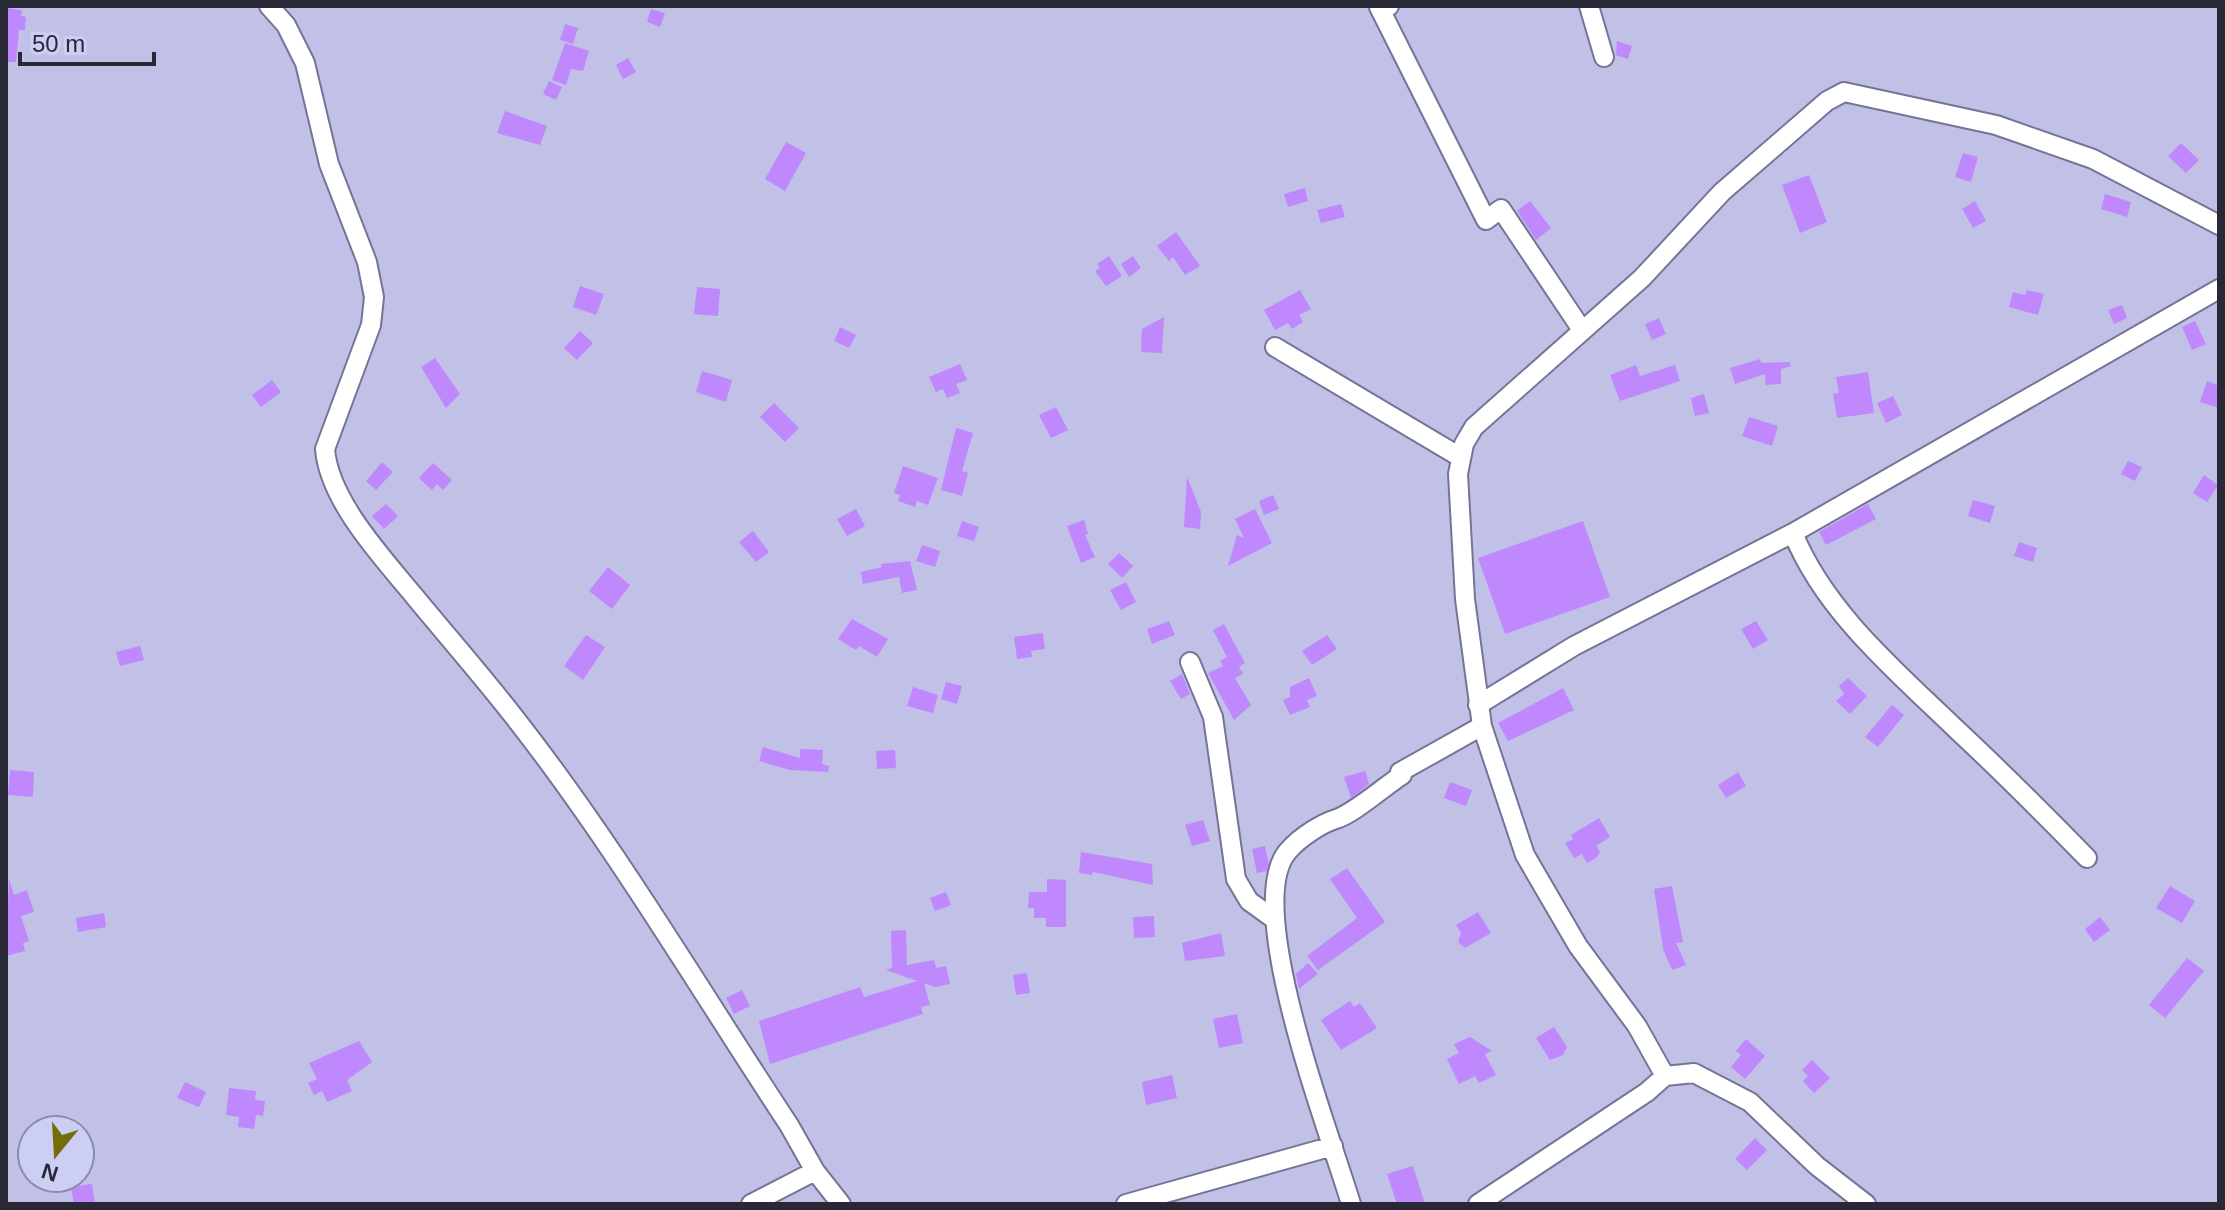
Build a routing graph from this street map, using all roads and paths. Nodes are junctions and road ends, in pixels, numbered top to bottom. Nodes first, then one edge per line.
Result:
1 (269, 6) edge
2 (1389, 6) edge
3 (1589, 6) edge
4 (1604, 57) dead end
5 (2219, 225) edge
6 (2219, 289) edge
7 (1582, 330) junction
8 (1275, 347) dead end
9 (1460, 457) junction
10 (1793, 533) junction
11 (1190, 662) dead end
12 (1478, 705) junction
13 (1482, 726) junction
14 (2087, 858) dead end
15 (1274, 919) junction
16 (1665, 1076) junction
17 (1333, 1146) junction
18 (815, 1171) junction
19 (751, 1204) edge
20 (841, 1204) edge
21 (1126, 1204) edge
22 (1351, 1204) edge
23 (1478, 1204) edge
24 (1866, 1204) edge

1 - 18 street
2 - 7 street
3 - 4 street
5 - 7 street
6 - 10 street
7 - 9 street
8 - 9 street
9 - 12 street
10 - 12 street
10 - 14 street
11 - 15 street
12 - 13 street
13 - 15 street
13 - 16 street
15 - 17 street
16 - 23 street
16 - 24 street
17 - 21 street
17 - 22 street
18 - 19 street
18 - 20 street

